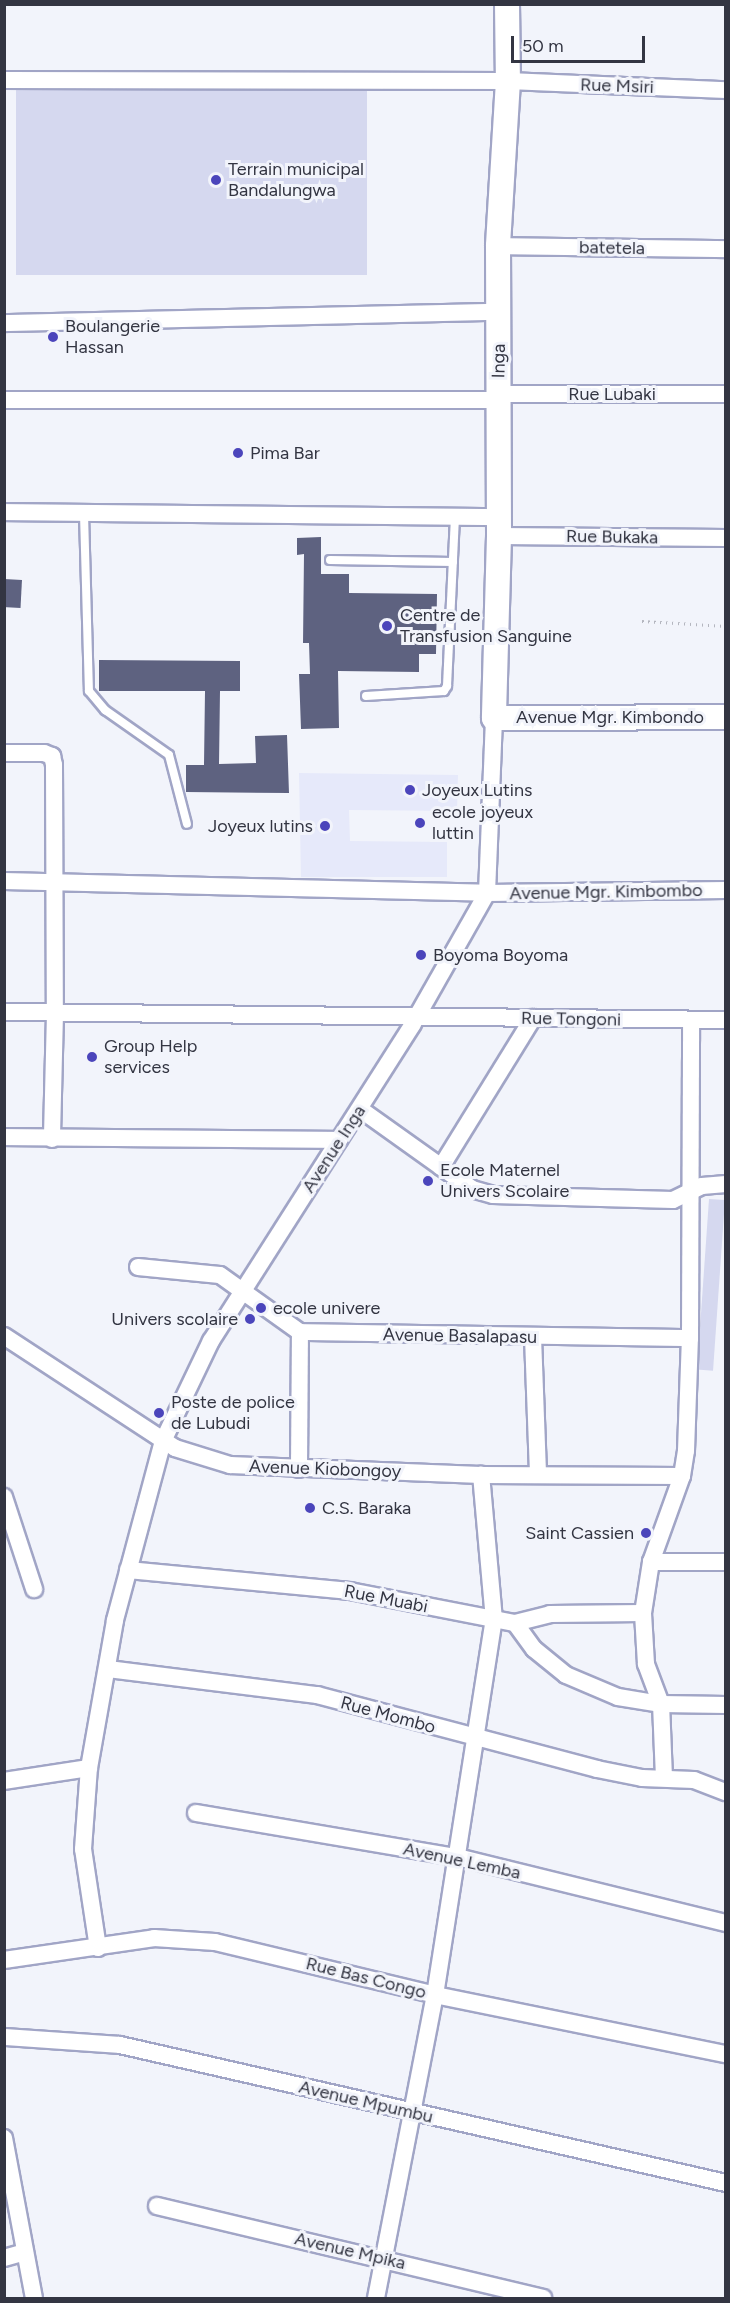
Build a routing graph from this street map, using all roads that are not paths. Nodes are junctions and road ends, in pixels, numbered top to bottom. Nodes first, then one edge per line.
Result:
1 (507, 4) edge
2 (4, 80) edge
3 (508, 81) junction
4 (726, 90) edge
5 (498, 246) junction
6 (726, 249) edge
7 (500, 312) junction
8 (4, 323) edge
9 (726, 394) edge
10 (498, 397) junction
11 (4, 400) edge
12 (4, 512) edge
13 (84, 514) junction
14 (455, 516) junction
15 (499, 526) junction
16 (726, 538) edge
17 (330, 560) dead end
18 (453, 562) junction
19 (366, 696) dead end
20 (726, 717) edge
21 (494, 718) junction
22 (4, 753) edge
23 (188, 824) dead end
24 (54, 880) junction
25 (4, 881) edge
26 (726, 890) edge
27 (487, 893) junction
28 (4, 1012) edge
29 (55, 1013) junction
30 (417, 1018) junction
31 (533, 1018) junction
32 (726, 1020) edge
33 (691, 1021) junction
34 (360, 1110) junction
35 (4, 1137) edge
36 (52, 1139) junction
37 (339, 1140) junction
38 (441, 1167) junction
39 (726, 1184) edge
40 (692, 1191) junction
41 (138, 1267) dead end
42 (244, 1288) junction
43 (300, 1332) junction
44 (4, 1336) edge
45 (533, 1337) junction
46 (690, 1338) junction
47 (163, 1441) junction
48 (299, 1469) junction
49 (481, 1475) junction
50 (538, 1475) junction
51 (682, 1476) junction
52 (4, 1497) edge
53 (651, 1562) junction
54 (726, 1562) edge
55 (128, 1570) junction
56 (34, 1589) dead end
57 (643, 1613) junction
58 (494, 1620) junction
59 (515, 1623) junction
60 (108, 1669) junction
61 (661, 1704) junction
62 (726, 1705) edge
63 (476, 1739) junction
64 (89, 1768) junction
65 (664, 1778) junction
66 (4, 1781) edge
67 (726, 1792) edge
68 (196, 1813) dead end
69 (457, 1857) junction
70 (726, 1923) edge
71 (98, 1948) junction
72 (4, 1960) edge
73 (435, 1995) junction
74 (4, 2037) edge
75 (726, 2054) edge
76 (415, 2113) junction
77 (4, 2139) edge
78 (726, 2183) edge
79 (157, 2206) dead end
80 (25, 2252) junction
81 (4, 2258) edge
82 (385, 2259) junction
83 (34, 2298) edge
84 (376, 2298) edge
85 (543, 2298) edge

1 - 3 street, Inga
2 - 3 street, Rue Msiri
3 - 4 street, Rue Msiri
3 - 5 street, Inga
5 - 6 street, batetela
5 - 7 street, Inga
7 - 8 street
7 - 10 street, Inga
9 - 10 street, Rue Lubaki
10 - 11 street, Rue Lubaki
10 - 15 street, Inga
12 - 13 street, Rue Bukaka
13 - 14 street, Rue Bukaka
13 - 23 lane
14 - 15 street, Rue Bukaka
14 - 18 lane
15 - 16 street, Rue Bukaka
15 - 21 street, Inga
17 - 18 lane
18 - 19 lane
20 - 21 street, Avenue Mgr. Kimbondo
21 - 27 street, Avenue Inga
22 - 24 street
24 - 25 street, Avenue Mgr. Kimbombo
24 - 27 street, Avenue Mgr. Kimbombo
24 - 29 street
26 - 27 street, Avenue Mgr. Kimbombo
27 - 30 street, Avenue Inga
28 - 29 street, Rue Tongoni
29 - 30 street, Rue Tongoni
29 - 36 street
30 - 31 street, Rue Tongoni
30 - 34 street, Avenue Inga
31 - 33 street, Rue Tongoni
31 - 38 street
32 - 33 street, Rue Tongoni
33 - 40 street
34 - 37 street, Avenue Inga
34 - 38 street
35 - 36 street
36 - 37 street
37 - 42 street, Avenue Inga
38 - 40 street
39 - 40 street
40 - 46 street
41 - 42 street
42 - 43 street
42 - 47 street, Avenue Inga
43 - 45 street, Avenue Basalapasu
43 - 48 street
44 - 47 street, Avenue Kiobongoy
45 - 46 street, Avenue Basalapasu
45 - 50 street
46 - 51 street
47 - 48 street, Avenue Kiobongoy
47 - 55 street, Avenue Inga
48 - 49 street, Avenue Kiobongoy
49 - 50 street, Avenue Kiobongoy
49 - 58 street
50 - 51 street, Avenue Kiobongoy
51 - 53 street
52 - 56 street
53 - 54 street
53 - 57 street
55 - 58 street, Rue Muabi
55 - 60 street, Avenue Inga
57 - 59 street, Rue Muabi
57 - 61 street
58 - 59 street, Rue Muabi
58 - 63 street
59 - 61 street
60 - 63 street, Rue Mombo
60 - 64 street, Avenue Inga
61 - 62 street
61 - 65 street
63 - 65 street, Rue Mombo
63 - 69 street
64 - 66 street
64 - 71 street, Avenue Inga
65 - 67 street, Rue Mombo
68 - 69 street, Avenue Lemba
69 - 70 street, Avenue Lemba
69 - 73 street
71 - 72 street, Rue Bas Congo
71 - 73 street, Rue Bas Congo
73 - 75 street, Rue Bas Congo
73 - 76 street
74 - 76 street, Avenue Mpumbu
76 - 78 street, Avenue Mpumbu
76 - 82 street
77 - 80 street
79 - 82 street, Avenue Mpika
80 - 81 street
80 - 83 street
82 - 84 street
82 - 85 street, Avenue Mpika

